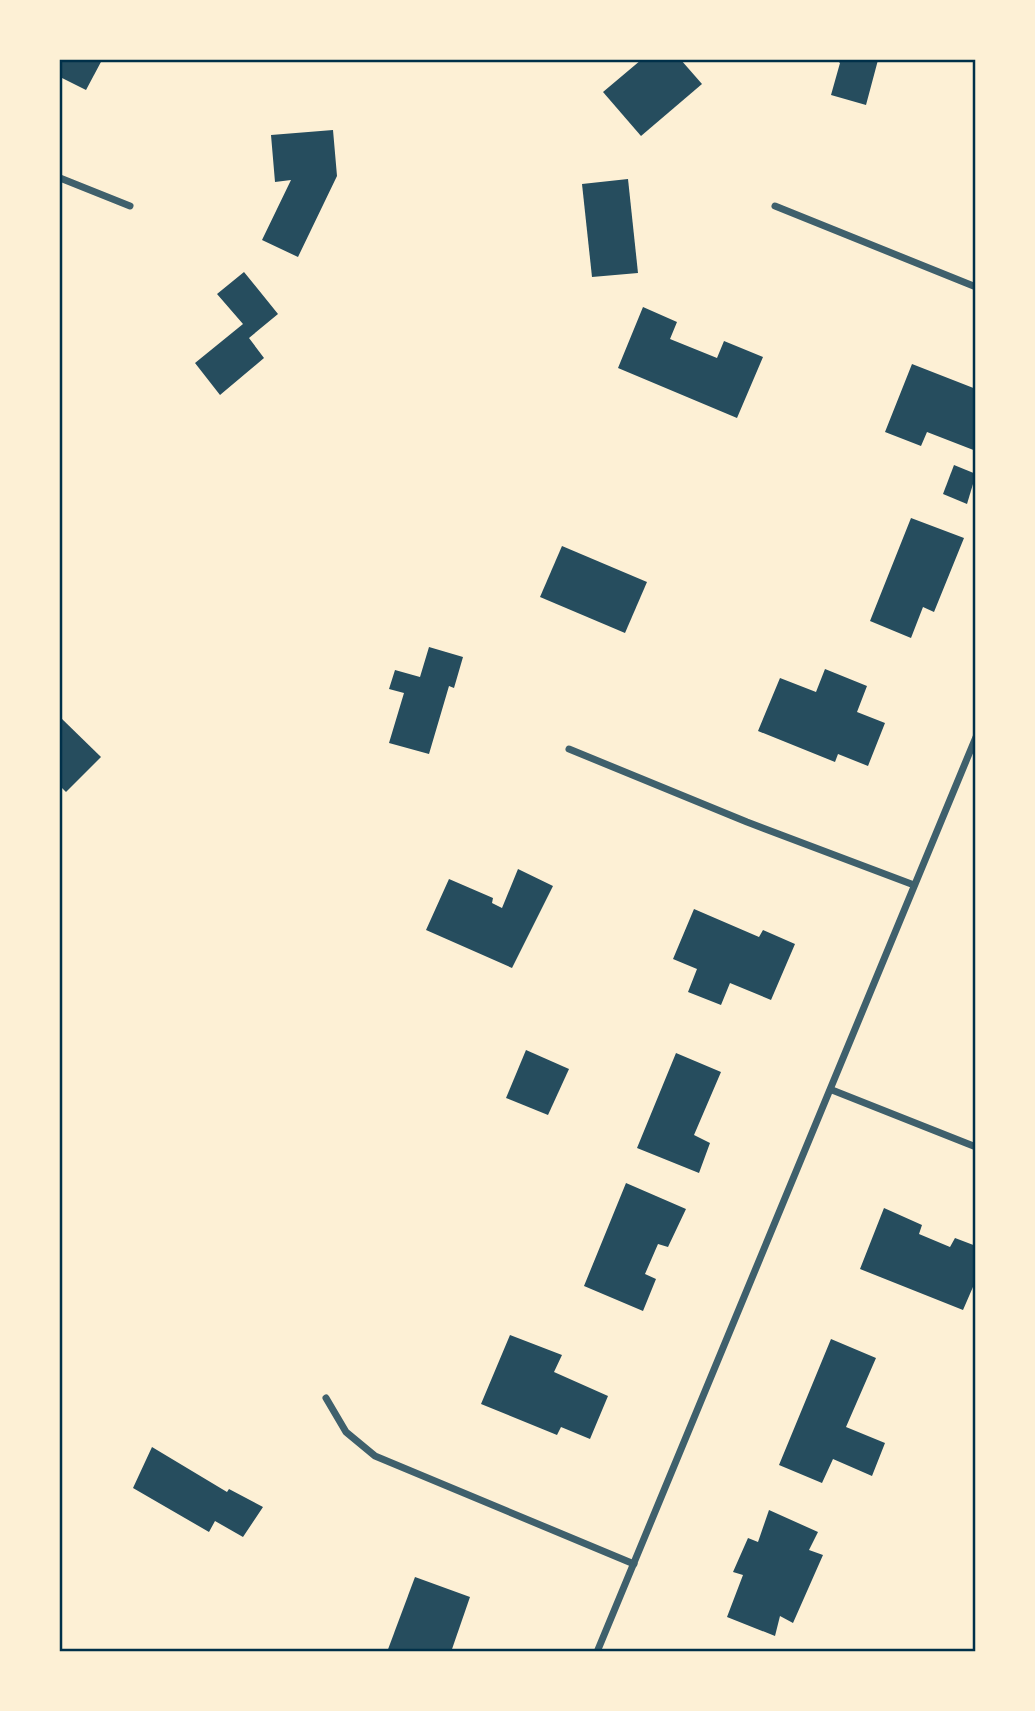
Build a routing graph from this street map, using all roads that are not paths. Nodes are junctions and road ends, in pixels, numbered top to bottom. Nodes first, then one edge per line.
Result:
1 (60, 178) edge
2 (130, 206) dead end
3 (775, 206) dead end
4 (975, 287) edge
5 (975, 737) edge
6 (569, 749) dead end
7 (914, 885) junction
8 (832, 1090) junction
9 (975, 1147) edge
10 (326, 1398) dead end
11 (634, 1564) junction
12 (597, 1651) edge

1 - 2 street
3 - 4 street
5 - 7 street
6 - 7 street
7 - 8 street
8 - 9 street
8 - 11 street
10 - 11 street
11 - 12 street

